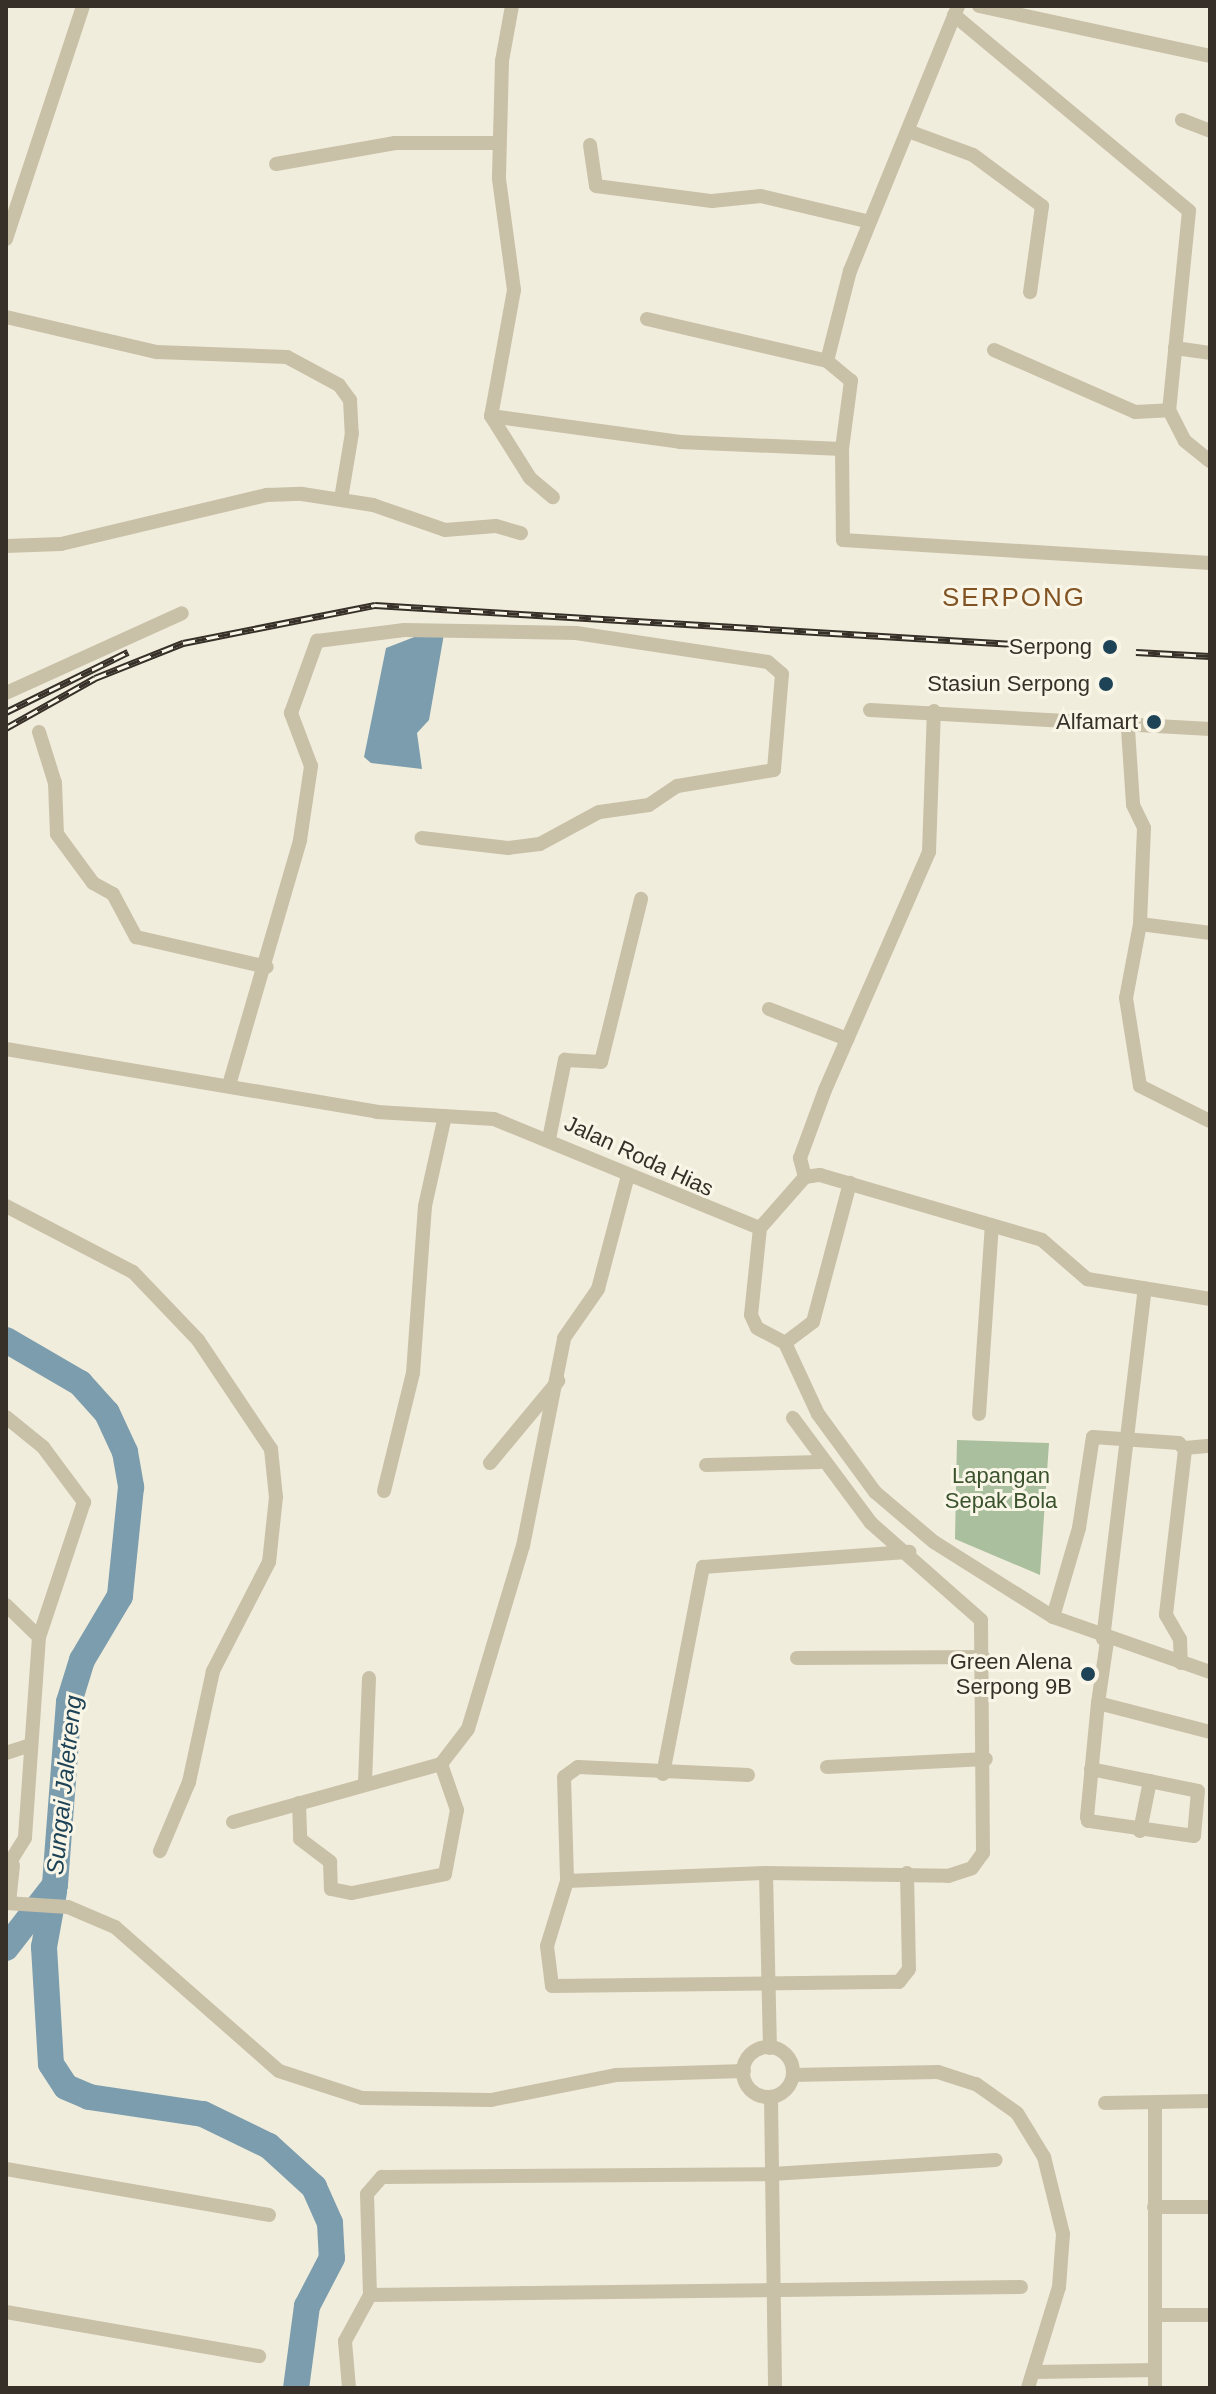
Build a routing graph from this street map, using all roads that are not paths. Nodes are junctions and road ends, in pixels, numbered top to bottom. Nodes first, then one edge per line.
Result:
1 (83, 6) edge
2 (512, 6) edge
3 (979, 6) edge
4 (956, 11) edge
5 (1210, 56) edge
6 (1182, 120) dead end
7 (908, 131) junction
8 (1210, 131) edge
9 (499, 143) junction
10 (590, 145) dead end
11 (276, 164) dead end
12 (866, 221) junction
13 (6, 239) edge
14 (1030, 292) dead end
15 (6, 317) edge
16 (647, 319) dead end
17 (1175, 348) junction
18 (994, 350) dead end
19 (1210, 353) edge
20 (827, 361) junction
21 (1169, 410) junction
22 (491, 416) junction
23 (842, 449) junction
24 (1210, 461) edge
25 (553, 497) dead end
26 (341, 499) junction
27 (521, 533) dead end
28 (6, 546) edge
29 (1210, 563) edge
30 (182, 613) dead end
31 (6, 693) edge
32 (870, 710) dead end
33 (934, 711) junction
34 (1128, 729) junction
35 (39, 732) dead end
36 (1207, 733) edge
37 (422, 838) dead end
38 (641, 899) dead end
39 (1140, 924) junction
40 (1210, 933) edge
41 (267, 967) junction
42 (769, 1009) dead end
43 (847, 1039) junction
44 (6, 1049) edge
45 (229, 1085) junction
46 (445, 1116) junction
47 (1210, 1121) edge
48 (549, 1139) junction
49 (805, 1177) junction
50 (627, 1179) junction
51 (850, 1183) junction
52 (6, 1206) edge
53 (992, 1225) junction
54 (760, 1228) junction
55 (1145, 1289) junction
56 (1210, 1299) edge
57 (785, 1343) junction
58 (558, 1380) junction
59 (979, 1414) dead end
60 (6, 1417) edge
61 (793, 1418) dead end
62 (1123, 1436) junction
63 (1210, 1446) edge
64 (1185, 1448) junction
65 (820, 1462) junction
66 (490, 1463) dead end
67 (706, 1465) dead end
68 (384, 1491) dead end
69 (909, 1552) junction
70 (6, 1605) edge
71 (1053, 1617) junction
72 (39, 1637) junction
73 (1105, 1640) junction
74 (983, 1657) junction
75 (797, 1658) dead end
76 (1181, 1663) junction
77 (1210, 1672) edge
78 (369, 1678) dead end
79 (1098, 1703) junction
80 (1210, 1732) edge
81 (28, 1746) junction
82 (6, 1753) edge
83 (986, 1759) junction
84 (441, 1764) junction
85 (827, 1767) dead end
86 (1091, 1769) junction
87 (663, 1774) junction
88 (748, 1775) dead end
89 (1150, 1781) junction
90 (365, 1782) junction
91 (299, 1803) junction
92 (233, 1822) dead end
93 (1140, 1831) junction
94 (160, 1851) dead end
95 (10, 1866) edge
96 (766, 1873) junction
97 (907, 1873) junction
98 (567, 1881) junction
99 (8, 1903) edge
100 (769, 1987) junction
101 (770, 2048) junction
102 (744, 2071) junction
103 (793, 2075) junction
104 (771, 2097) junction
105 (1210, 2101) edge
106 (1105, 2103) dead end
107 (1155, 2104) junction
108 (996, 2160) dead end
109 (6, 2169) edge
110 (772, 2174) junction
111 (1154, 2207) junction
112 (1210, 2207) edge
113 (269, 2215) dead end
114 (1021, 2287) dead end
115 (773, 2289) junction
116 (370, 2295) junction
117 (6, 2312) edge
118 (1156, 2315) junction
119 (1210, 2315) edge
120 (259, 2356) dead end
121 (1155, 2370) junction
122 (1036, 2372) junction
123 (349, 2388) edge
124 (775, 2388) edge
125 (1028, 2388) edge
126 (1155, 2388) edge

1 - 13 street
2 - 9 street
3 - 5 street
4 - 7 street
4 - 17 street
6 - 8 street
7 - 12 street
7 - 14 street
9 - 11 street
9 - 22 street
10 - 12 street
12 - 20 street
15 - 26 street
16 - 20 street
17 - 19 street
17 - 21 street
18 - 21 street
20 - 23 street
21 - 24 street
22 - 23 street
22 - 25 street
23 - 29 street
26 - 27 street
26 - 28 street
30 - 31 street
32 - 33 street
33 - 34 street
33 - 43 street
34 - 36 street
34 - 39 street
35 - 41 street
37 - 41 street
38 - 48 street
39 - 40 street
39 - 47 street
41 - 45 street
42 - 43 street
43 - 49 street
44 - 45 street, Jalan Roda Hias
45 - 46 street, Jalan Roda Hias
46 - 48 street, Jalan Roda Hias
46 - 68 street
48 - 50 street, Jalan Roda Hias
49 - 51 street
49 - 54 street
50 - 54 street, Jalan Roda Hias
50 - 58 street
51 - 53 street
51 - 57 street
52 - 94 street
53 - 55 street
53 - 59 street
54 - 57 street
55 - 56 street
55 - 62 street
57 - 71 street
58 - 66 street
58 - 84 street
60 - 72 street
61 - 65 street
62 - 64 street
62 - 71 street
62 - 73 street
63 - 64 street
64 - 76 street
65 - 67 street
65 - 69 street
69 - 74 street
69 - 87 street
70 - 72 street
71 - 73 street
72 - 81 street
73 - 76 street
73 - 79 street
74 - 75 street
74 - 83 street
76 - 77 street
78 - 90 street
79 - 80 street
79 - 86 street
81 - 82 street
81 - 95 street
83 - 85 street
83 - 97 street
84 - 90 street
84 - 91 street
86 - 89 street
86 - 93 street
87 - 88 street
87 - 98 street
89 - 93 street
89 - 93 street
90 - 91 street
91 - 92 street
95 - 99 street
96 - 97 street
96 - 98 street
96 - 100 street
97 - 100 street
98 - 100 street
99 - 102 street
100 - 101 street
101 - 102 street
101 - 103 street
102 - 104 street
103 - 104 street
103 - 122 street
104 - 110 street
105 - 107 street
106 - 107 street
107 - 111 street
108 - 110 street
109 - 113 street
110 - 115 street
110 - 116 street
111 - 112 street
111 - 118 street
114 - 115 street
115 - 116 street
115 - 124 street
116 - 123 street
117 - 120 street
118 - 119 street
118 - 121 street
121 - 122 street
121 - 126 street
122 - 125 street

